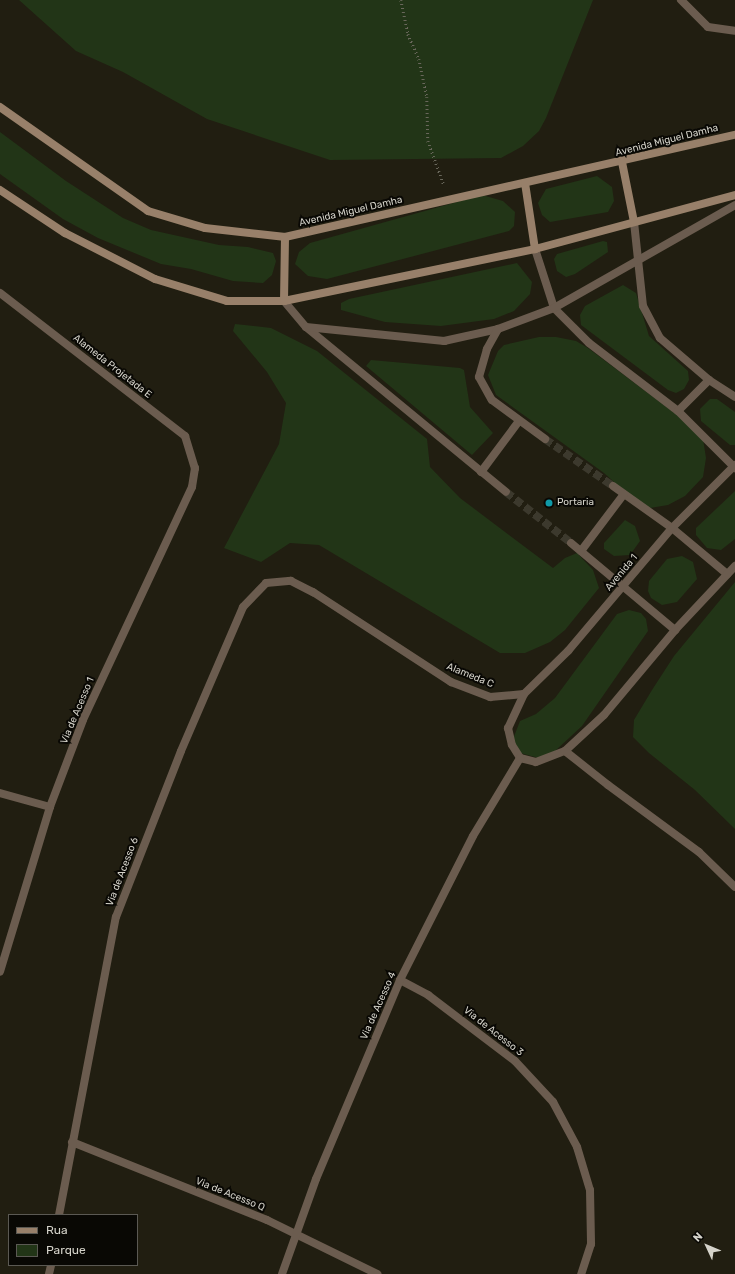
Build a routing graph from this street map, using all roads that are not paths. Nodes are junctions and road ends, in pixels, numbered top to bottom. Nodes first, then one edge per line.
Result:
1 (681, 0) edge
2 (735, 32) edge
3 (0, 107) edge
4 (735, 135) edge
5 (622, 162) junction
6 (525, 183) junction
7 (0, 190) edge
8 (735, 195) edge
9 (735, 205) edge
10 (634, 222) junction
11 (285, 237) junction
12 (535, 249) junction
13 (639, 261) junction
14 (0, 293) edge
15 (284, 301) junction
16 (554, 308) junction
17 (306, 327) junction
18 (498, 329) junction
19 (709, 380) junction
20 (735, 397) edge
21 (678, 411) junction
22 (519, 421) junction
23 (545, 439) tunnel mouth
24 (735, 467) edge
25 (196, 468) joint
26 (481, 472) junction
27 (613, 486) tunnel mouth
28 (506, 492) tunnel mouth
29 (624, 494) junction
30 (672, 528) junction
31 (571, 543) tunnel mouth
32 (581, 551) junction
33 (735, 566) edge
34 (726, 574) junction
35 (291, 580) joint
36 (624, 587) junction
37 (675, 630) junction
38 (524, 694) junction
39 (565, 750) junction
40 (520, 758) junction
41 (0, 793) edge
42 (50, 807) junction
43 (735, 887) edge
44 (0, 972) edge
45 (400, 980) junction
46 (72, 1142) junction
47 (59, 1214) edge
48 (296, 1233) junction
49 (282, 1274) edge
50 (377, 1274) edge
51 (581, 1274) edge

1 - 2 street
3 - 11 street, Avenida Miguel Damha
4 - 5 street, Avenida Miguel Damha
5 - 6 street, Avenida Miguel Damha
5 - 10 street
6 - 11 street, Avenida Miguel Damha
6 - 12 street
7 - 15 street
8 - 10 street
9 - 13 street
10 - 12 street
10 - 13 street
11 - 15 street
12 - 15 street
12 - 16 street
13 - 16 street
13 - 19 street
14 - 25 street, Alameda Projetada E
15 - 17 street
16 - 18 street
16 - 21 street
17 - 18 street
17 - 26 street
18 - 22 street
19 - 20 street
19 - 21 street
21 - 24 street
22 - 23 street
22 - 26 street
24 - 30 street, Avenida 1
25 - 42 street, Via de Acesso 1
26 - 28 street
27 - 29 street
29 - 30 street
29 - 32 street
30 - 34 street
30 - 36 street, Avenida 1
31 - 32 street
32 - 36 street
33 - 34 street
34 - 37 street
35 - 38 street, Alameda C
35 - 46 street, Via de Acesso 6
36 - 37 street
36 - 38 street, Avenida 1
37 - 39 street
38 - 40 street
39 - 40 street
39 - 43 street
40 - 45 street, Via de Acesso 4
41 - 42 street
42 - 44 street, Via de Acesso 1
45 - 48 street, Via de Acesso 4
45 - 51 street, Via de Acesso 3
46 - 47 street, Via de Acesso 6
46 - 48 street, Via de Acesso Q
48 - 49 street, Via de Acesso 4
48 - 50 street, Via de Acesso Q

